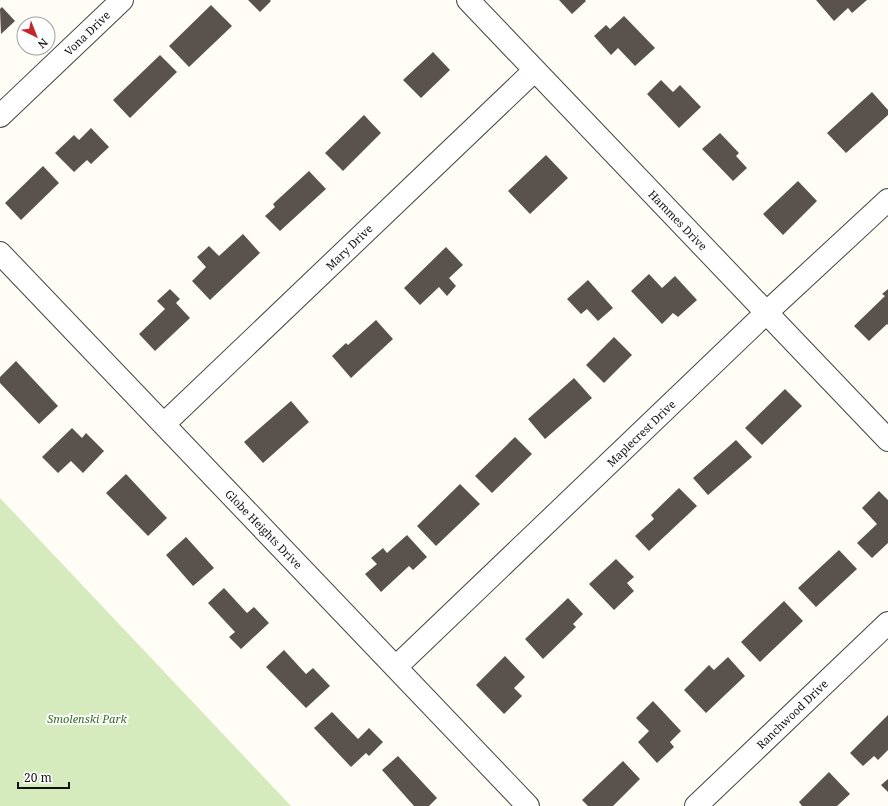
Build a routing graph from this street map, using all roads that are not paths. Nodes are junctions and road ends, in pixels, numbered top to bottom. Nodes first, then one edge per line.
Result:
1 (122, 0) edge
2 (468, 0) edge
3 (535, 70) junction
4 (0, 116) edge
5 (888, 200) edge
6 (0, 253) edge
7 (766, 313) junction
8 (164, 424) junction
9 (888, 440) edge
10 (888, 623) edge
11 (396, 667) junction
12 (528, 806) edge
13 (696, 806) edge

1 - 4 street, Vona Drive
2 - 3 street, Hammes Drive
3 - 7 street, Hammes Drive
3 - 8 street, Mary Drive
5 - 7 street, Maplecrest Drive
6 - 8 street, Globe Heights Drive
7 - 9 street, Hammes Drive
7 - 11 street, Maplecrest Drive
8 - 11 street, Globe Heights Drive
10 - 13 street, Ranchwood Drive
11 - 12 street, Globe Heights Drive

